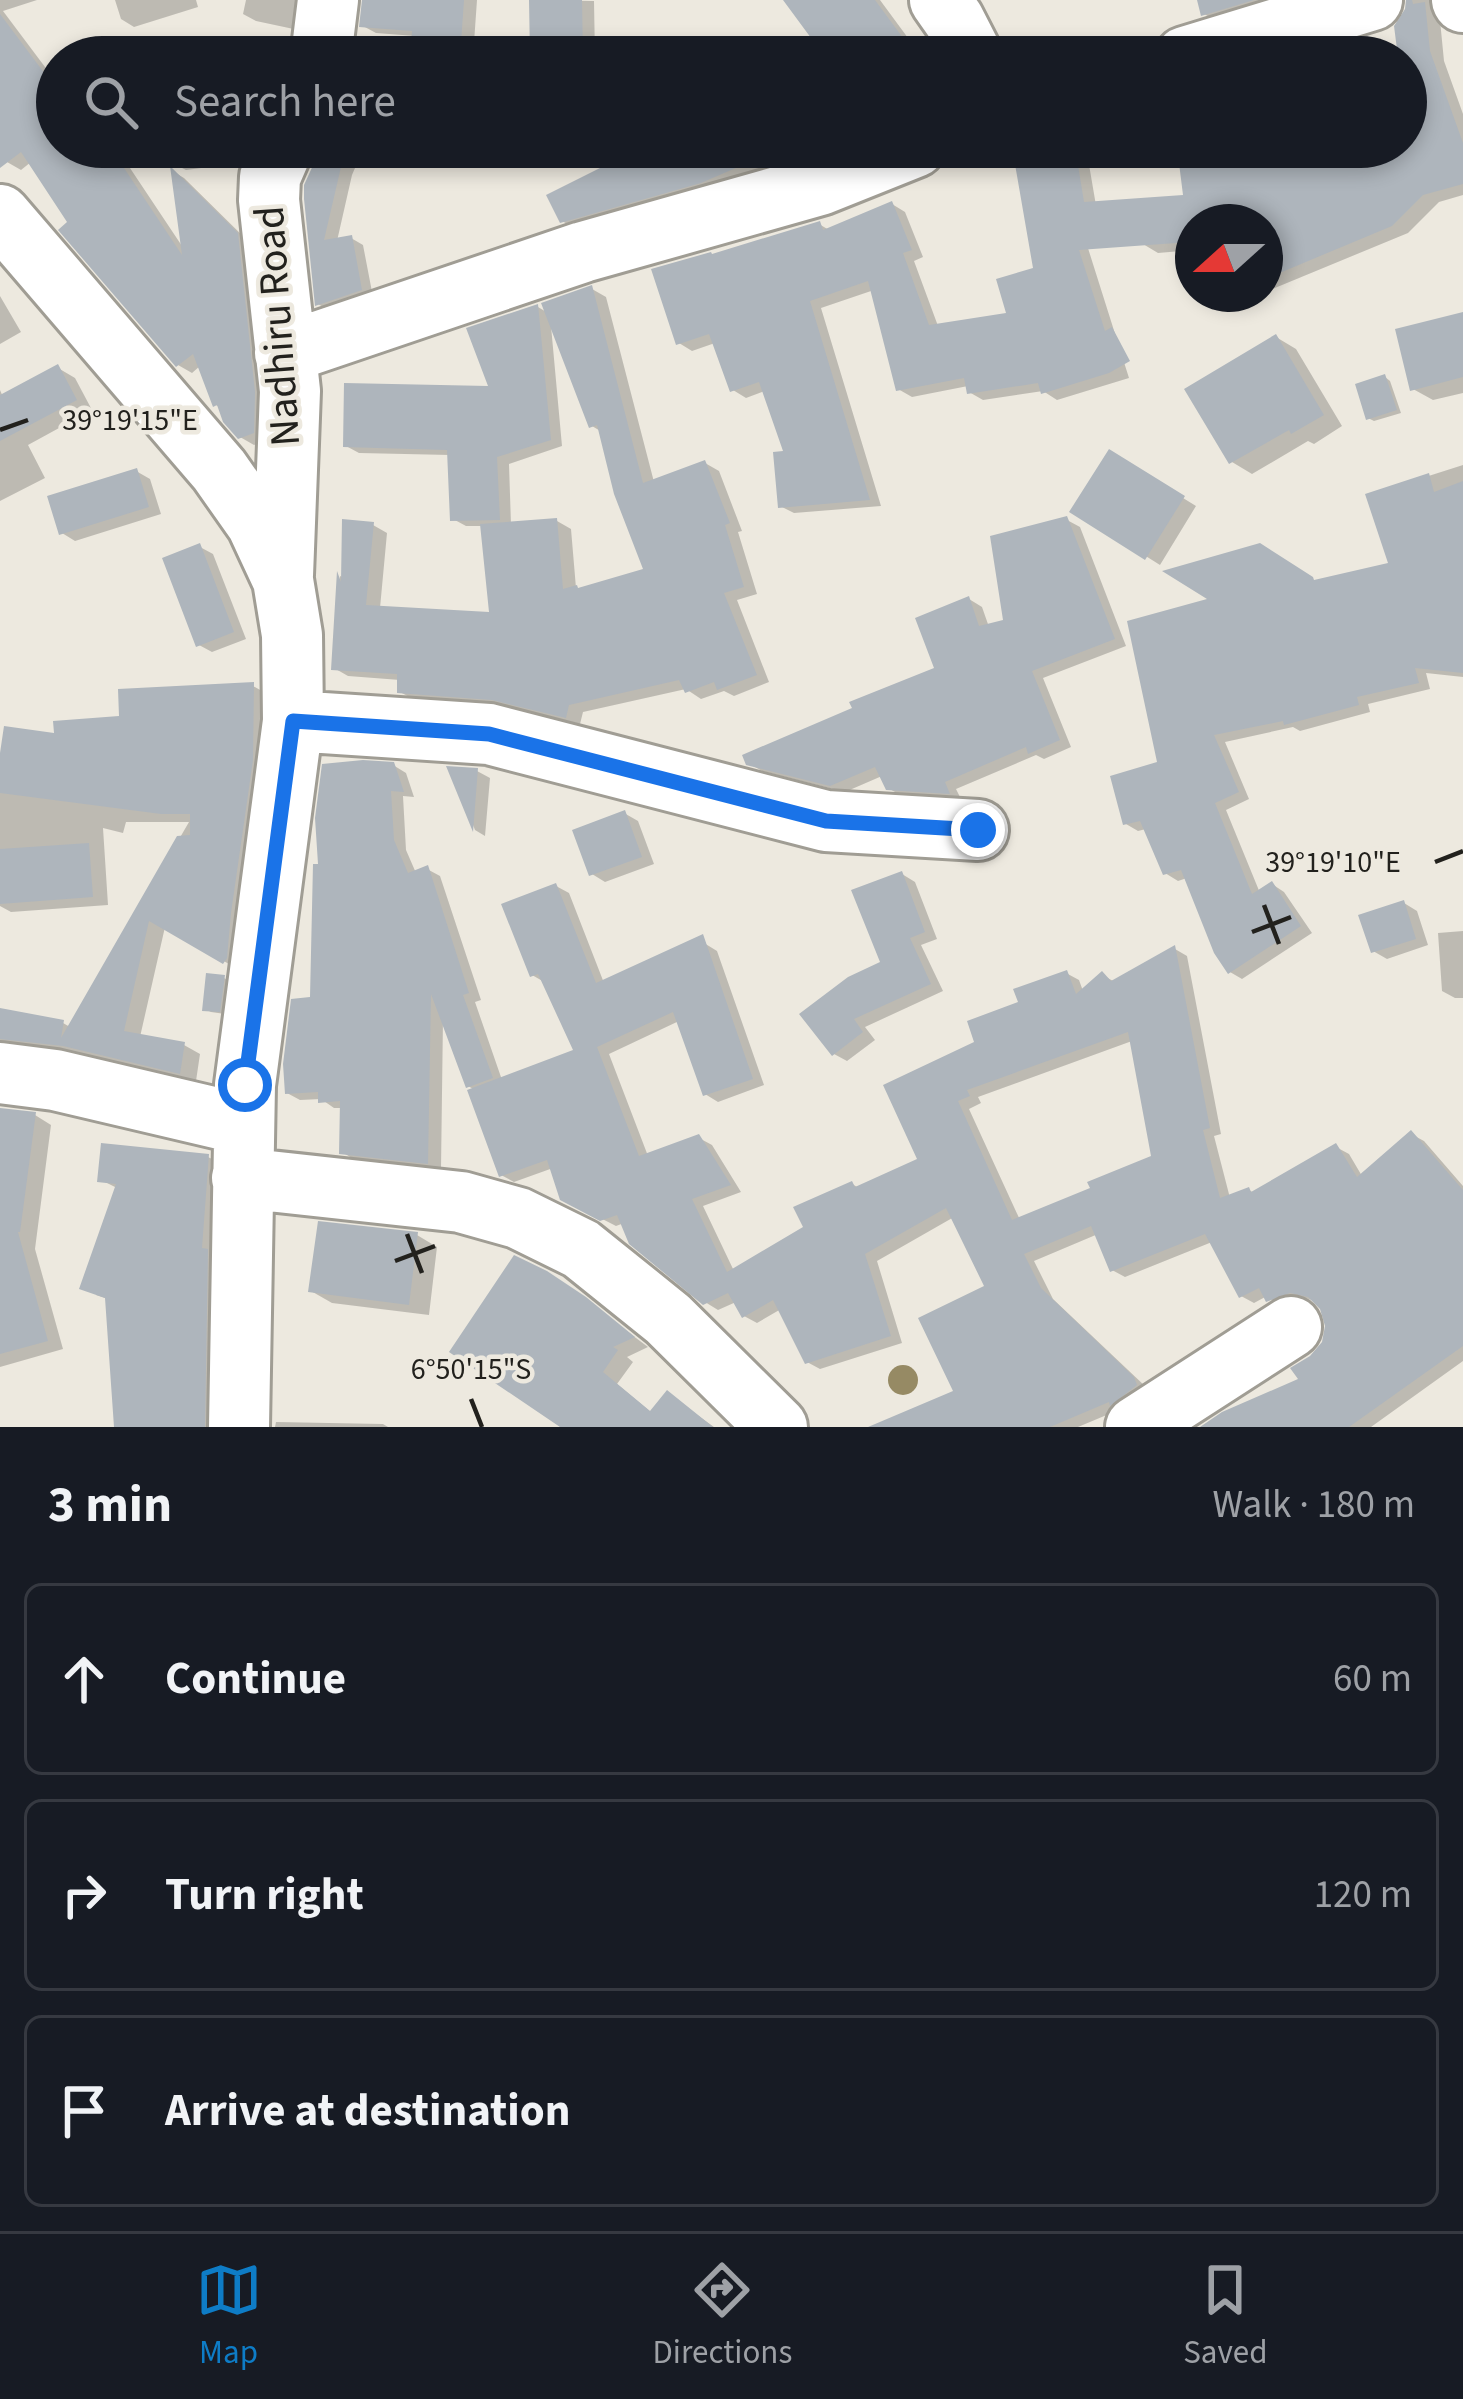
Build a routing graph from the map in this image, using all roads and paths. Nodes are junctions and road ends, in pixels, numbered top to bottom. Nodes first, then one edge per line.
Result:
1 (328, 0) edge
2 (940, 0) edge
3 (1372, 0) edge
4 (324, 36) edge
5 (962, 36) edge
6 (1254, 36) edge
7 (274, 168) edge
8 (861, 168) edge
9 (0, 215) edge
10 (284, 353) junction
11 (283, 580) junction
12 (293, 721) junction
13 (978, 830) dead end
14 (0, 1073) edge
15 (242, 1151) junction
16 (1291, 1327) dead end
17 (239, 1427) edge
18 (777, 1427) edge
19 (1136, 1427) edge

1 - 4 street
2 - 5 street
3 - 6 street
7 - 10 street, Nadhiru Road
8 - 10 street
9 - 11 street
10 - 11 street, Nadhiru Road
11 - 12 street
12 - 13 street
12 - 15 street
14 - 15 street
15 - 17 street
15 - 18 street
16 - 19 street

